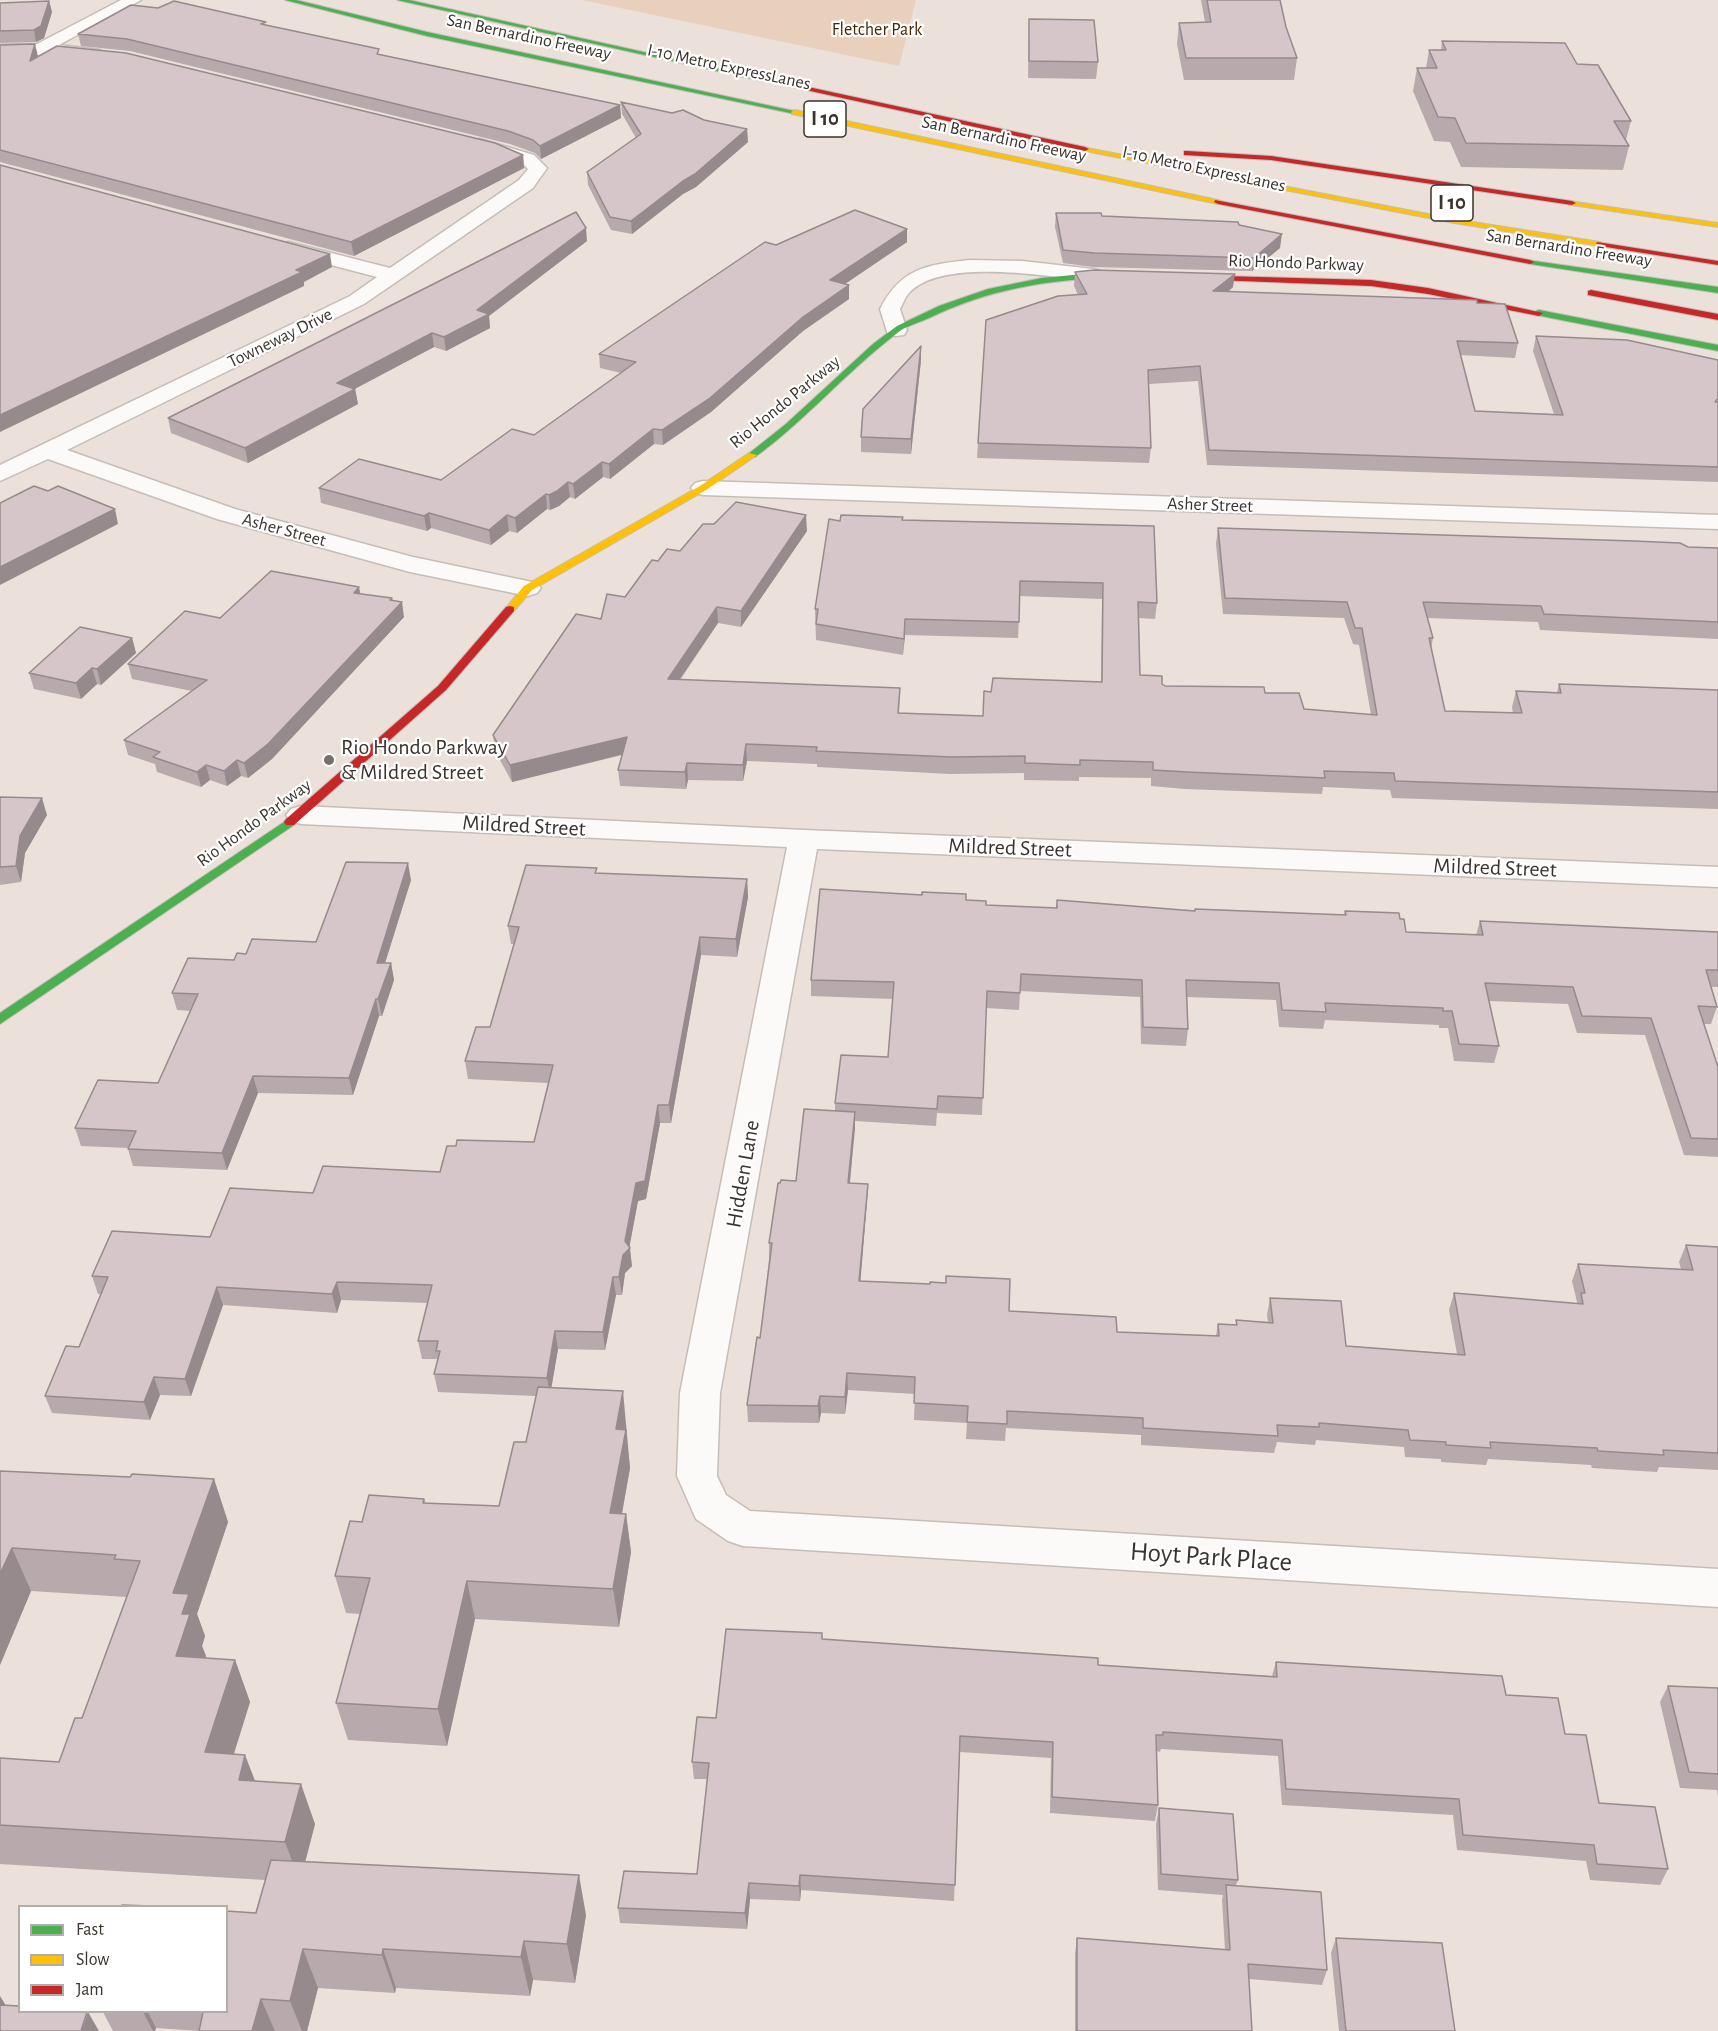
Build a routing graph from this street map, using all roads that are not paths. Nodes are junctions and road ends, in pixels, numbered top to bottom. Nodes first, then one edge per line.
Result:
1 (133, 0) edge
2 (288, 0) edge
3 (335, 0) edge
4 (400, 0) edge
5 (432, 0) edge
6 (494, 6) dead end
7 (40, 49) junction
8 (0, 50) edge
9 (109, 55) edge
10 (460, 140) edge
11 (1359, 186) dead end
12 (1223, 203) junction
13 (1718, 225) edge
14 (1296, 232) dead end
15 (275, 244) edge
16 (1718, 263) edge
17 (392, 275) junction
18 (1093, 275) junction
19 (1137, 276) edge
20 (1170, 276) edge
21 (1718, 277) edge
22 (1718, 290) edge
23 (1580, 291) dead end
24 (1718, 316) edge
25 (896, 330) junction
26 (1718, 348) edge
27 (47, 451) junction
28 (0, 474) edge
29 (703, 488) junction
30 (1718, 522) edge
31 (528, 588) junction
32 (301, 815) junction
33 (804, 839) junction
34 (1718, 877) edge
35 (0, 1019) edge
36 (711, 1507) joint
37 (1718, 1588) edge

1 - 7 street
2 - 12 main road, San Bernardino Freeway / I 10
3 - 21 main road, I-10 Metro ExpressLanes
4 - 16 main road, I-10 Metro ExpressLanes
5 - 6 main road
7 - 8 street
7 - 9 street
10 - 17 street, Towneway Drive
11 - 13 main road
12 - 14 main road
12 - 22 main road, San Bernardino Freeway / I 10
15 - 17 street
17 - 27 street, Towneway Drive
18 - 19 main road, Rio Hondo Parkway
18 - 25 main road, Rio Hondo Parkway
18 - 25 street
20 - 26 main road, Rio Hondo Parkway
23 - 24 main road
25 - 29 main road, Rio Hondo Parkway
27 - 28 street, Towneway Drive
27 - 31 street, Asher Street
29 - 30 street, Asher Street
29 - 31 main road, Rio Hondo Parkway
31 - 32 main road, Rio Hondo Parkway
32 - 33 street, Mildred Street
32 - 35 main road, Rio Hondo Parkway
33 - 34 street, Mildred Street
33 - 36 street, Hidden Lane
36 - 37 street, Hoyt Park Place

